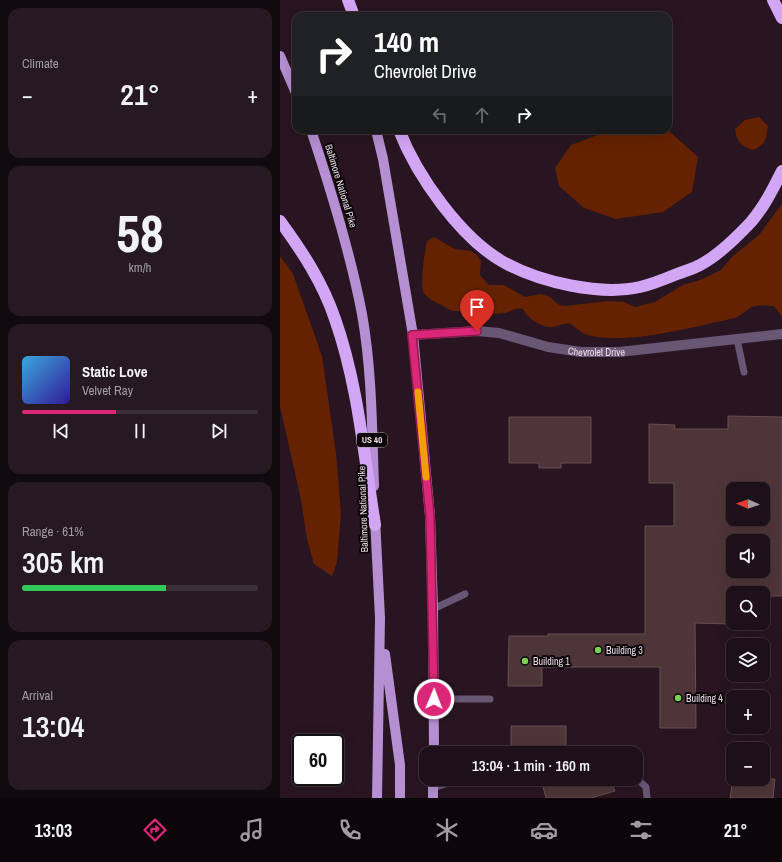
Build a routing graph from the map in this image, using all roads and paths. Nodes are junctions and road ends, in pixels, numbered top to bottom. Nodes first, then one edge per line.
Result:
1 (344, 0) edge
2 (348, 0) edge
3 (774, 0) edge
4 (347, 12) edge
5 (352, 12) edge
6 (782, 18) edge
7 (280, 56) edge
8 (292, 84) edge
9 (312, 134) edge
10 (377, 134) edge
11 (401, 134) edge
12 (782, 171) edge
13 (280, 221) edge
14 (782, 334) edge
15 (412, 335) junction
16 (737, 339) junction
17 (744, 372) dead end
18 (375, 525) junction
19 (465, 594) dead end
20 (433, 609) junction
21 (380, 618) junction
22 (490, 698) dead end
23 (434, 699) junction
24 (434, 746) edge
25 (643, 784) edge
26 (376, 798) edge
27 (400, 798) edge
28 (647, 798) edge

1 - 4 main road
2 - 5 highway
3 - 6 highway
7 - 8 main road
9 - 18 main road, Baltimore National Pike / US 40
10 - 15 main road
11 - 12 highway
13 - 18 highway
14 - 16 street, Chevrolet Drive
15 - 16 street, Chevrolet Drive
15 - 20 main road
16 - 17 lane
18 - 21 main road, Baltimore National Pike / US 40
19 - 20 lane
20 - 23 main road
21 - 26 main road, Baltimore National Pike / US 40
21 - 27 main road
22 - 23 lane
23 - 24 main road
25 - 28 lane

